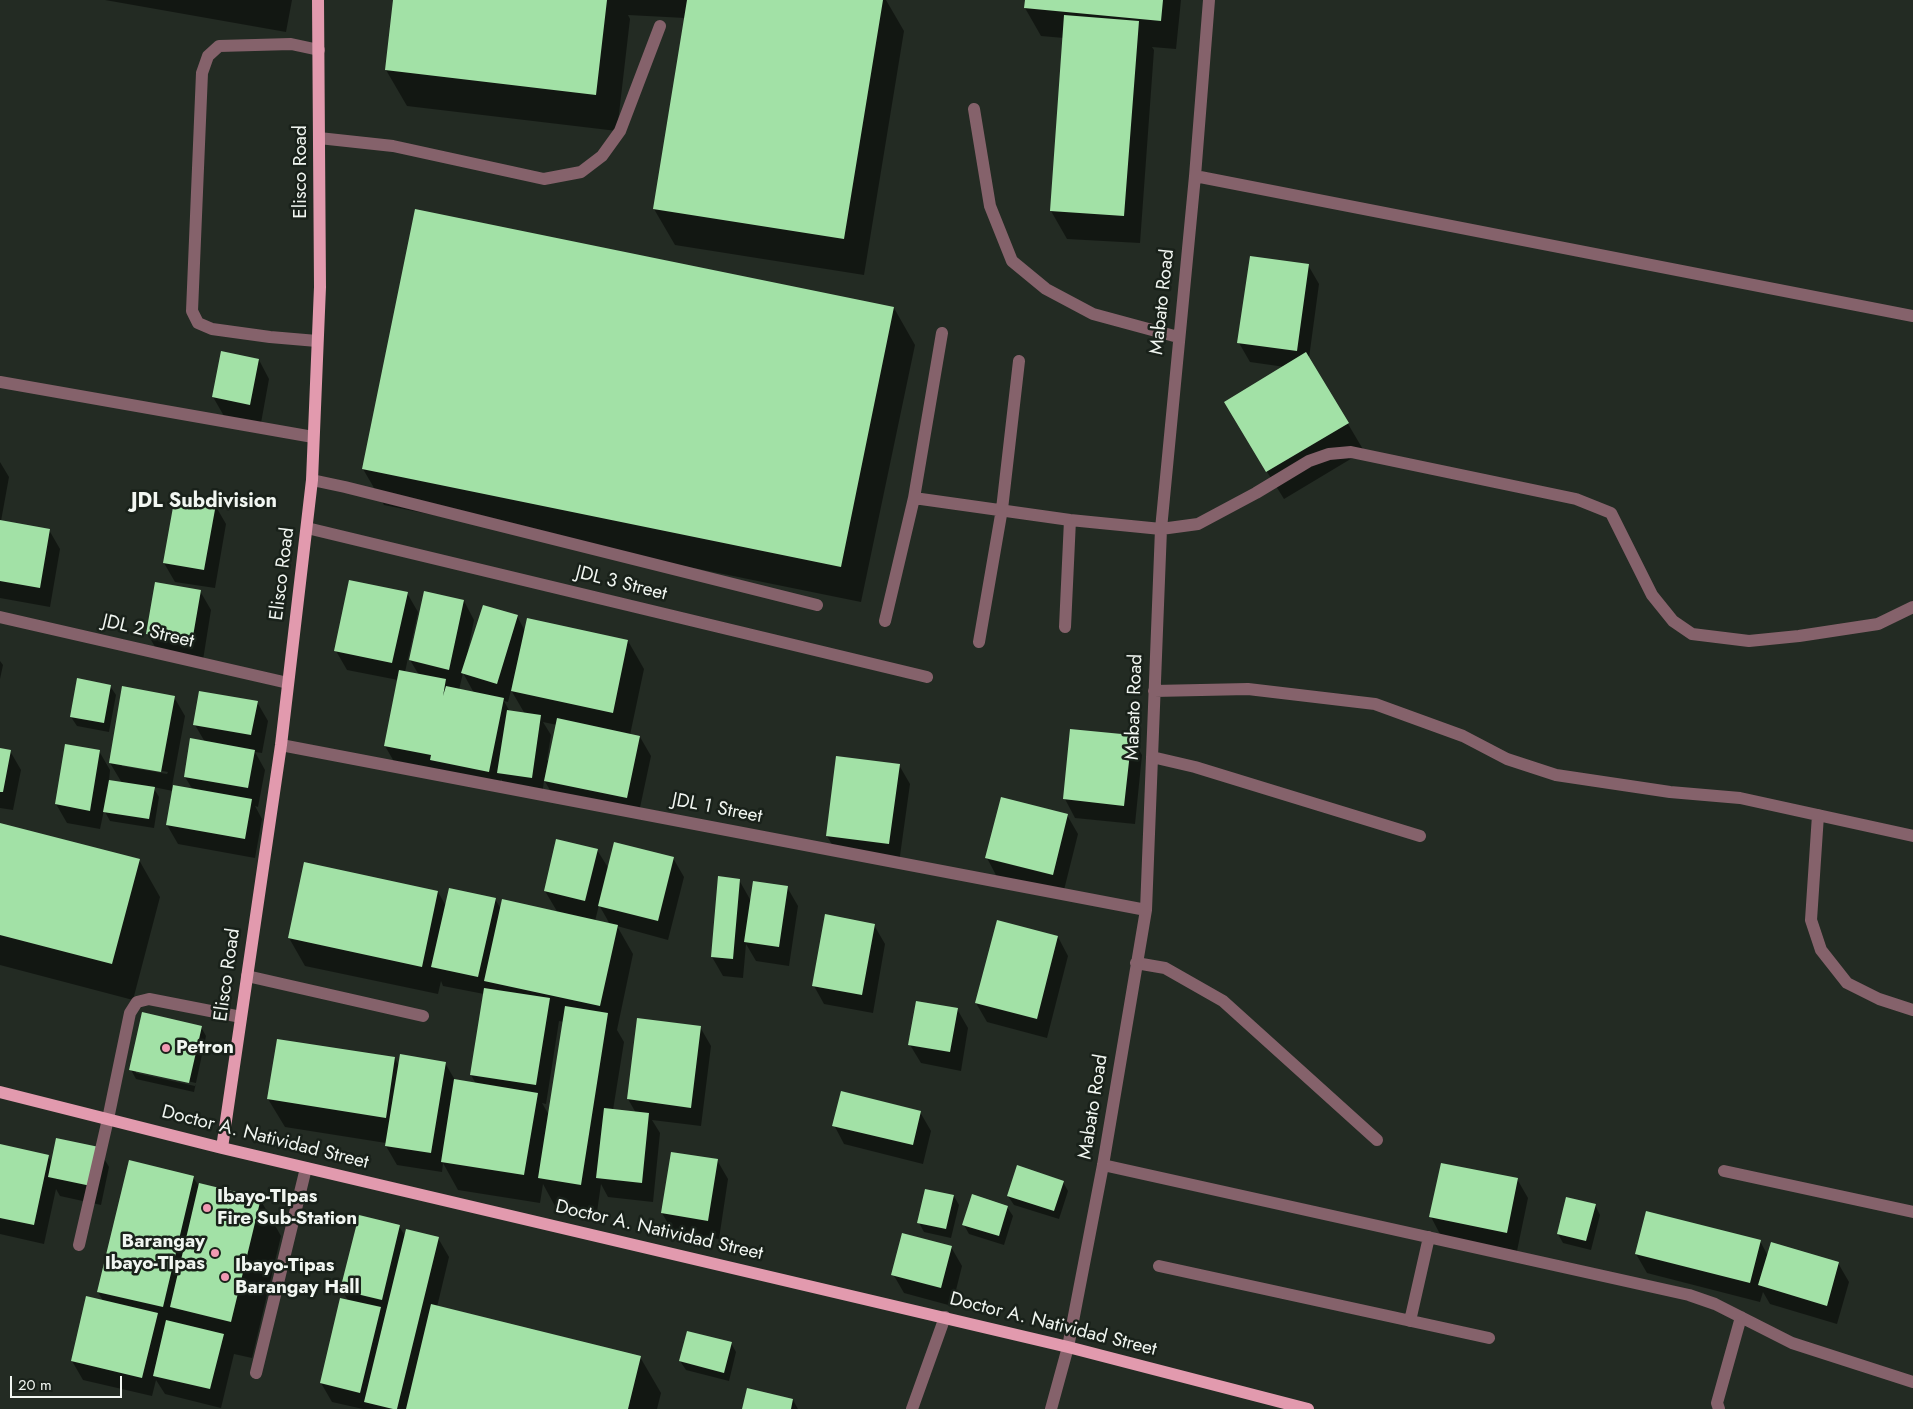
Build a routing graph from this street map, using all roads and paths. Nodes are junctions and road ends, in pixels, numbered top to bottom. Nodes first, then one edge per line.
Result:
1 (318, 0) edge
2 (1209, 0) edge
3 (660, 26) dead end
4 (319, 50) junction
5 (974, 109) dead end
6 (319, 138) junction
7 (1194, 176) junction
8 (1913, 316) edge
9 (942, 333) dead end
10 (1178, 338) junction
11 (317, 341) junction
12 (1019, 361) dead end
13 (0, 382) edge
14 (313, 438) junction
15 (312, 480) junction
16 (914, 498) junction
17 (1002, 509) junction
18 (1070, 520) junction
19 (307, 528) junction
20 (1161, 529) junction
21 (817, 605) dead end
22 (1913, 607) edge
23 (0, 617) edge
24 (885, 621) dead end
25 (1065, 628) dead end
26 (979, 642) dead end
27 (926, 677) dead end
28 (288, 683) junction
29 (1154, 691) junction
30 (280, 746) junction
31 (1152, 757) junction
32 (1818, 815) junction
33 (1420, 836) dead end
34 (1913, 836) edge
35 (1146, 910) junction
36 (1136, 964) junction
37 (247, 976) junction
38 (1913, 1010) edge
39 (423, 1016) dead end
40 (241, 1018) junction
41 (0, 1092) edge
42 (108, 1119) junction
43 (1377, 1140) dead end
44 (222, 1148) junction
45 (1103, 1165) junction
46 (306, 1168) junction
47 (1724, 1172) dead end
48 (1913, 1212) edge
49 (1429, 1237) junction
50 (79, 1245) dead end
51 (1159, 1266) dead end
52 (945, 1317) junction
53 (1741, 1317) junction
54 (1410, 1321) junction
55 (1489, 1338) dead end
56 (1068, 1347) junction
57 (256, 1373) dead end
58 (1913, 1382) edge
59 (912, 1409) edge
60 (1051, 1409) edge
61 (1308, 1409) edge
62 (1719, 1409) edge

1 - 4 main road, Elisco Road
2 - 7 street, Mabato Road
3 - 6 street
4 - 6 main road, Elisco Road
4 - 11 street
5 - 10 street
6 - 11 main road, Elisco Road
7 - 8 street
7 - 10 street, Mabato Road
9 - 16 street
10 - 20 street, Mabato Road
11 - 14 main road, Elisco Road
12 - 17 street
13 - 14 street
14 - 15 main road, Elisco Road
15 - 19 main road, Elisco Road
15 - 21 street
16 - 17 street
16 - 24 street
17 - 18 street
17 - 26 street
18 - 20 street
18 - 25 street
19 - 27 street, JDL 3 Street
19 - 28 main road, Elisco Road
20 - 22 street
20 - 29 street, Mabato Road
23 - 28 street, JDL 2 Street
28 - 30 main road, Elisco Road
29 - 31 street, Mabato Road
29 - 32 street
30 - 35 street, JDL 1 Street
30 - 37 main road, Elisco Road
31 - 33 street
31 - 35 street, Mabato Road
32 - 34 street
32 - 38 street
35 - 36 street, Mabato Road
36 - 43 street
36 - 45 street, Mabato Road
37 - 39 street
37 - 40 main road, Elisco Road
40 - 42 street
40 - 44 main road, Elisco Road
41 - 42 main road, Doctor A. Natividad Street
42 - 44 main road, Doctor A. Natividad Street
42 - 50 street
44 - 46 main road, Doctor A. Natividad Street
45 - 49 street
45 - 56 street, Mabato Road
46 - 52 main road, Doctor A. Natividad Street
46 - 57 street
47 - 48 street
49 - 53 street
49 - 54 street
51 - 54 street
52 - 56 main road, Doctor A. Natividad Street
52 - 59 street
53 - 58 street
53 - 62 street
54 - 55 street
56 - 60 street, Mabato Road
56 - 61 main road, Doctor A. Natividad Street

